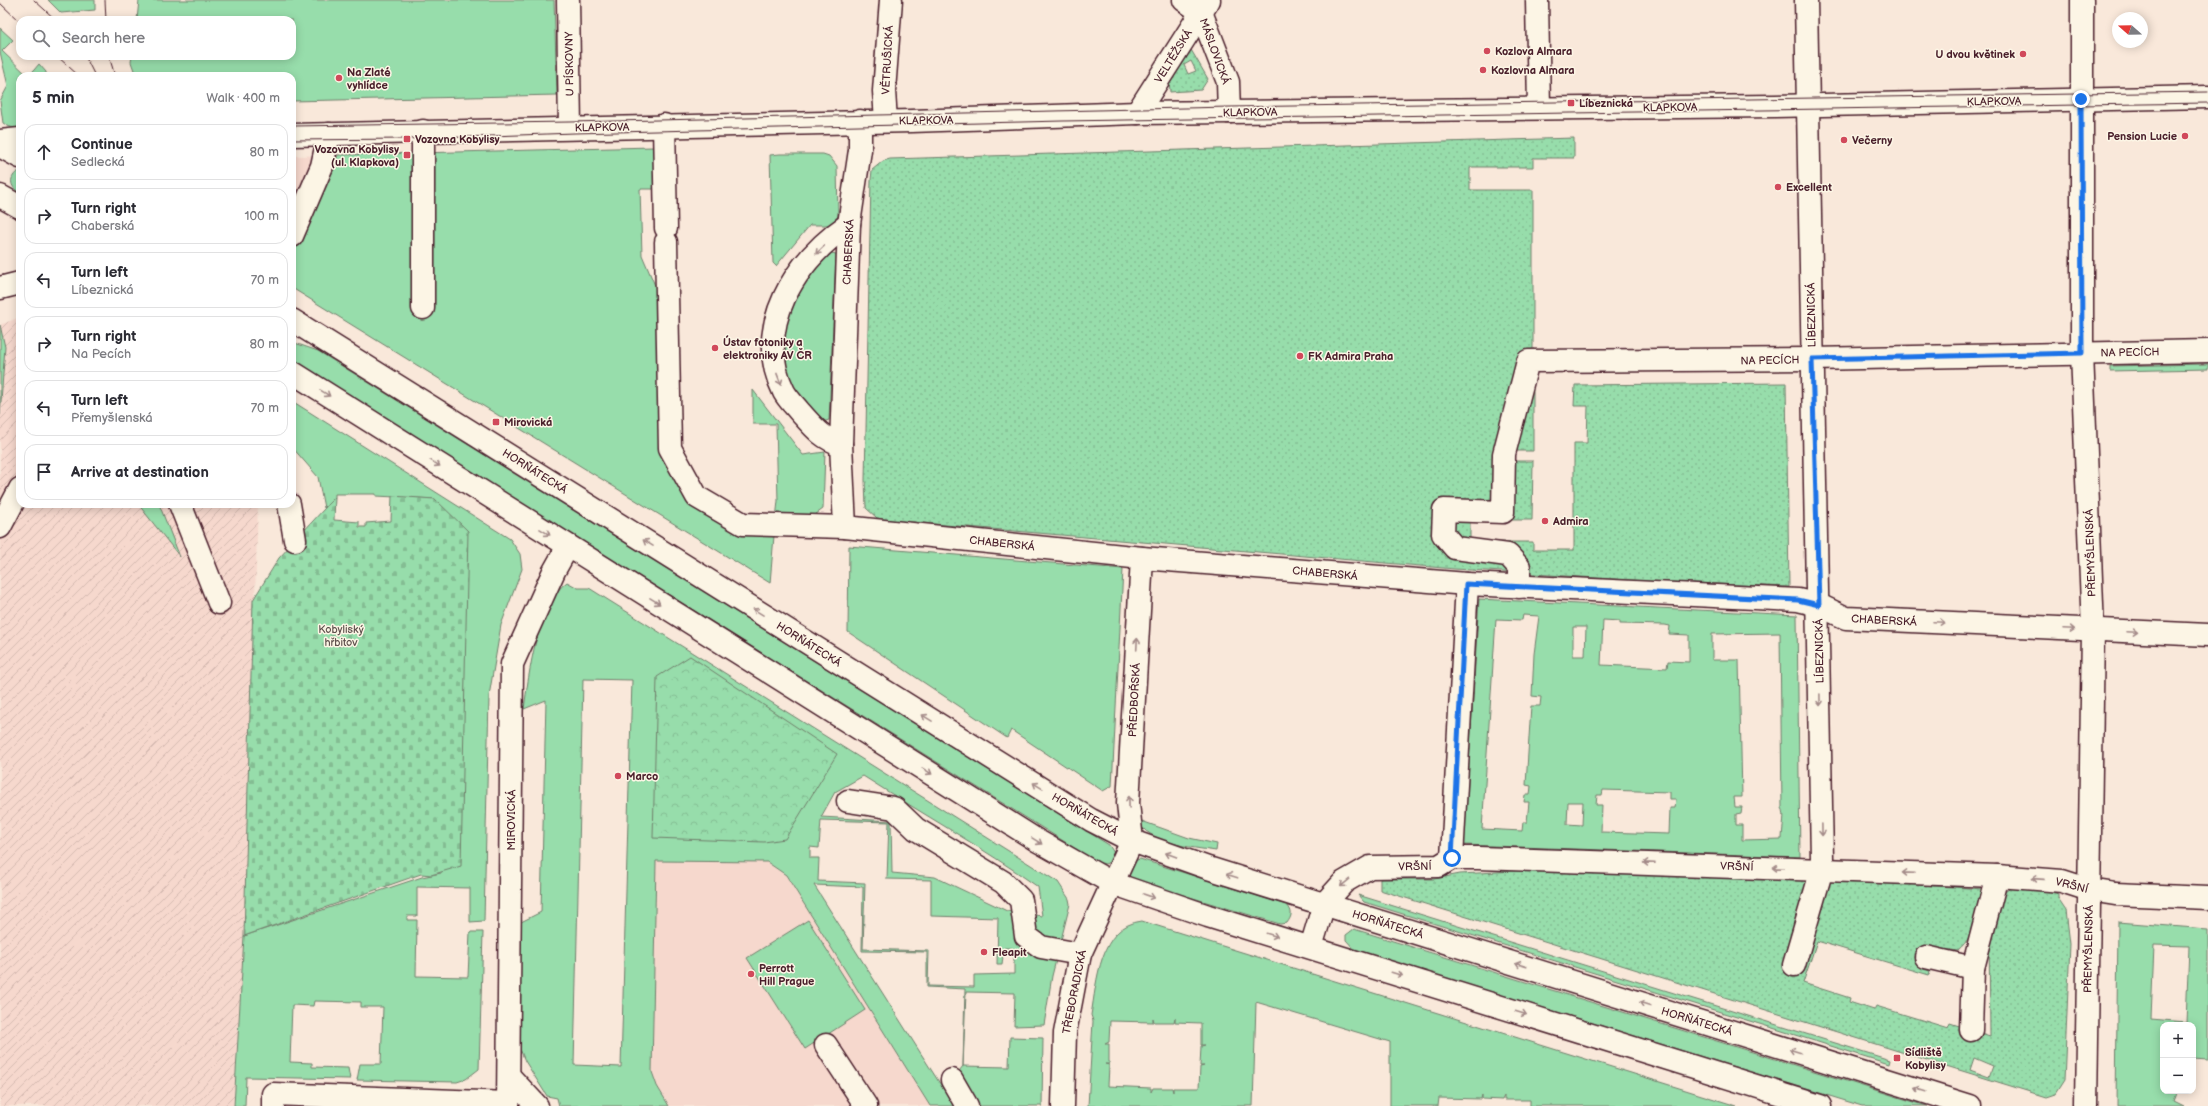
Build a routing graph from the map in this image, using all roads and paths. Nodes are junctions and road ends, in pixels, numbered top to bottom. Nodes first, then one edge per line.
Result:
1 (568, 0) edge
2 (891, 0) edge
3 (1537, 0) edge
4 (1806, 0) edge
5 (2082, 0) edge
6 (1198, 4) edge
7 (2208, 97) edge
8 (2081, 99) junction
9 (1808, 104) junction
10 (1539, 108) junction
11 (1229, 112) junction
12 (1137, 113) junction
13 (860, 121) junction
14 (886, 121) junction
15 (664, 125) junction
16 (570, 128) junction
17 (423, 131) junction
18 (329, 134) junction
19 (296, 135) edge
20 (16, 140) edge
21 (0, 141) edge
22 (0, 146) edge
23 (16, 155) edge
24 (0, 196) edge
25 (16, 205) edge
26 (849, 224) junction
27 (296, 227) edge
28 (16, 284) edge
29 (0, 288) edge
30 (423, 308) dead end
31 (296, 323) edge
32 (2208, 351) edge
33 (2082, 353) junction
34 (1812, 359) junction
35 (296, 375) edge
36 (841, 444) junction
37 (16, 497) edge
38 (182, 508) edge
39 (290, 508) edge
40 (0, 527) edge
41 (845, 527) junction
42 (295, 540) dead end
43 (568, 546) junction
44 (1142, 558) junction
45 (1466, 584) junction
46 (1519, 587) junction
47 (219, 603) dead end
48 (1819, 605) junction
49 (2093, 630) junction
50 (2208, 635) edge
51 (848, 801) dead end
52 (1132, 841) junction
53 (1452, 858) junction
54 (1822, 869) junction
55 (1998, 876) junction
56 (1112, 883) junction
57 (2090, 890) junction
58 (2208, 898) edge
59 (1324, 904) junction
60 (1311, 947) junction
61 (1080, 954) junction
62 (1926, 957) dead end
63 (1794, 965) dead end
64 (1972, 968) junction
65 (1971, 1030) dead end
66 (826, 1045) dead end
67 (510, 1076) junction
68 (952, 1080) dead end
69 (508, 1105) edge
70 (272, 1106) edge
71 (537, 1106) edge
72 (866, 1106) edge
73 (967, 1106) edge
74 (1063, 1106) edge
75 (1820, 1106) edge
76 (1970, 1106) edge
77 (2086, 1106) edge

1 - 16 street, U PÍSKOVNY
2 - 14 street, VĚTRUŠICKÁ
3 - 10 street
4 - 9 street, LÍBEZNICKÁ
5 - 8 street, PŘEMYŠLENSKÁ
6 - 11 street, MÁSLOVICKÁ
6 - 12 street, VELTĚŽSKÁ
7 - 8 street, KLAPKOVA
8 - 9 street, KLAPKOVA
8 - 33 street, PŘEMYŠLENSKÁ
9 - 10 street, KLAPKOVA
9 - 34 street, LÍBEZNICKÁ
10 - 11 street, KLAPKOVA
11 - 12 street, KLAPKOVA
12 - 14 street, KLAPKOVA
13 - 14 street, KLAPKOVA
13 - 15 street, KLAPKOVA
13 - 26 street, CHABERSKÁ
15 - 16 street, KLAPKOVA
15 - 41 street
16 - 17 street, KLAPKOVA
17 - 18 street, KLAPKOVA
17 - 30 street
18 - 19 street, KLAPKOVA
18 - 27 street
20 - 21 street
22 - 23 street
24 - 25 street
26 - 36 street, CHABERSKÁ
26 -> 36 street
28 - 29 street
52 -> 31 street, HORŇÁTECKÁ
32 - 33 street, NA PECÍCH
33 - 34 street, NA PECÍCH
33 - 49 street, PŘEMYŠLENSKÁ
34 - 46 street, NA PECÍCH
34 - 48 street, LÍBEZNICKÁ
35 -> 43 street
36 - 41 street, CHABERSKÁ
37 - 40 street
38 - 47 street
39 - 42 street
41 - 44 street, CHABERSKÁ
43 -> 56 street
43 - 67 street, MIROVICKÁ
44 - 45 street, CHABERSKÁ
52 -> 44 street, PŘEDBOŘSKÁ
45 - 46 street, CHABERSKÁ
45 - 53 street
46 - 48 street, CHABERSKÁ
48 -> 49 street, CHABERSKÁ
48 -> 54 street, LÍBEZNICKÁ
49 -> 50 street, CHABERSKÁ
49 - 57 street, PŘEMYŠLENSKÁ
51 - 61 street
52 - 56 street, TŘEBORADICKÁ
59 -> 52 street, HORŇÁTECKÁ
54 -> 53 street, VRŠNÍ
53 -> 59 street, VRŠNÍ
55 -> 54 street, VRŠNÍ
54 - 63 street, LÍBEZNICKÁ
57 -> 55 street, VRŠNÍ
55 - 64 street
56 -> 60 street
56 - 61 street, TŘEBORADICKÁ
57 - 58 street, VRŠNÍ
57 - 77 street, PŘEMYŠLENSKÁ
59 - 60 street, VRŠNÍ
76 -> 59 street, HORŇÁTECKÁ
60 -> 75 street
61 - 74 street, TŘEBORADICKÁ
62 - 64 street
64 - 65 street
66 - 72 street
67 - 69 street, MIROVICKÁ
67 - 71 street
68 - 73 street
69 - 70 street

